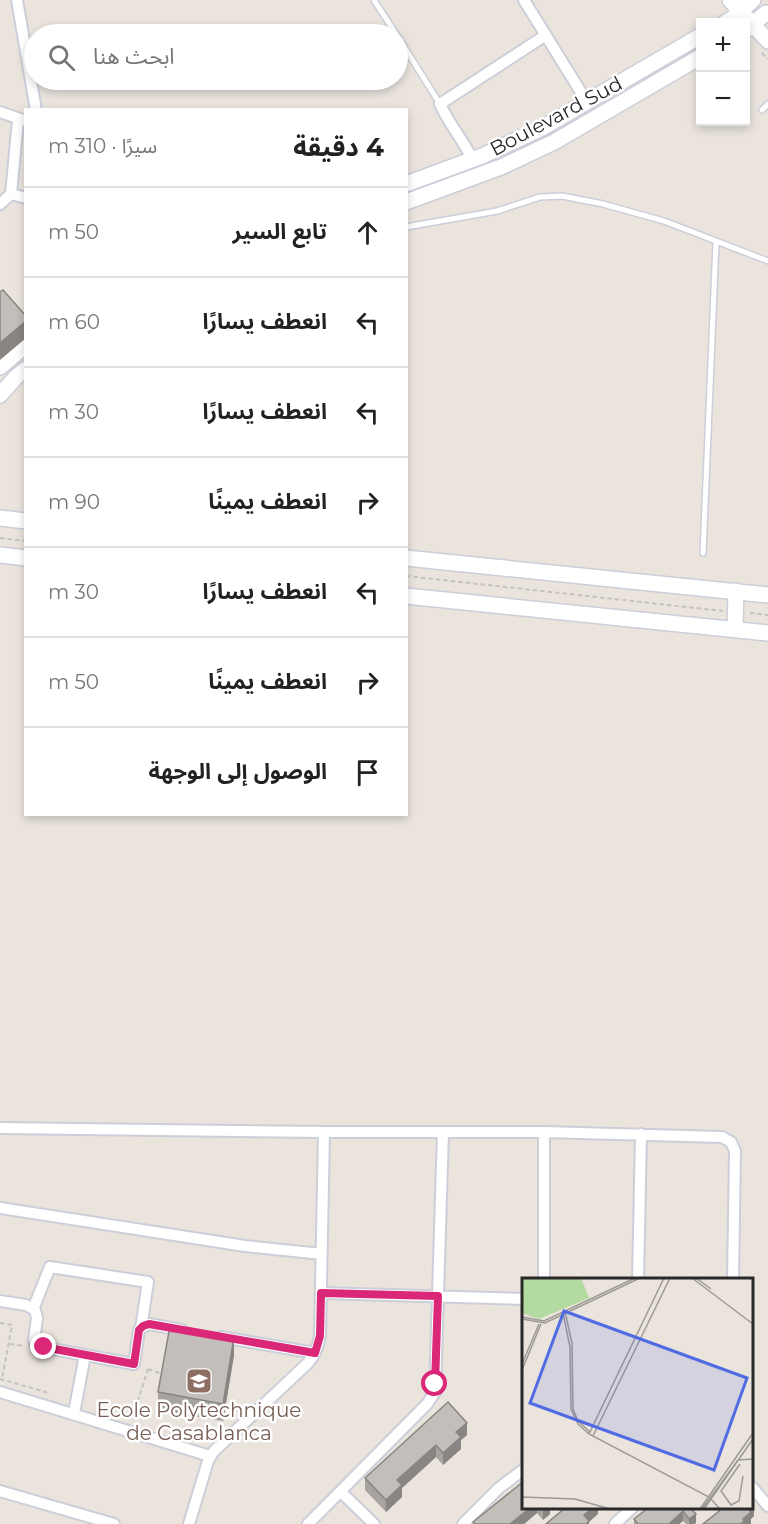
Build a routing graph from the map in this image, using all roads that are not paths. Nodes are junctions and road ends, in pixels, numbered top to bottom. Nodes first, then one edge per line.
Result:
1 (17, 0) edge
2 (374, 0) edge
3 (524, 0) edge
4 (760, 5) edge
5 (736, 6) edge
6 (389, 24) edge
7 (750, 26) edge
8 (750, 29) edge
9 (546, 36) junction
10 (696, 38) edge
11 (768, 40) edge
12 (24, 41) edge
13 (408, 53) edge
14 (696, 59) edge
15 (33, 90) edge
16 (587, 102) junction
17 (440, 104) junction
18 (768, 104) edge
19 (36, 108) edge
20 (762, 110) dead end
21 (0, 112) edge
22 (22, 121) edge
23 (473, 160) junction
24 (408, 183) edge
25 (11, 194) junction
26 (24, 197) edge
27 (408, 201) edge
28 (0, 204) edge
29 (408, 227) edge
30 (716, 242) junction
31 (768, 261) edge
32 (24, 347) edge
33 (0, 367) edge
34 (24, 371) edge
35 (0, 395) edge
36 (0, 518) edge
37 (24, 521) edge
38 (703, 553) dead end
39 (0, 555) edge
40 (24, 558) edge
41 (408, 558) edge
42 (736, 591) junction
43 (768, 595) edge
44 (408, 596) edge
45 (735, 629) junction
46 (768, 633) edge
47 (0, 1128) edge
48 (324, 1132) junction
49 (443, 1132) junction
50 (544, 1132) junction
51 (641, 1134) junction
52 (0, 1208) edge
53 (322, 1254) junction
54 (544, 1278) edge
55 (638, 1278) edge
56 (733, 1278) edge
57 (321, 1293) junction
58 (438, 1296) junction
59 (522, 1299) edge
60 (0, 1301) edge
61 (33, 1309) junction
62 (141, 1328) junction
63 (194, 1332) edge
64 (216, 1336) edge
65 (315, 1353) junction
66 (85, 1355) junction
67 (0, 1392) edge
68 (74, 1413) junction
69 (210, 1456) junction
70 (522, 1471) edge
71 (753, 1487) edge
72 (0, 1491) edge
73 (341, 1492) junction
74 (768, 1506) edge
75 (631, 1509) edge
76 (114, 1524) edge
77 (189, 1524) edge
78 (308, 1524) edge
79 (374, 1524) edge
80 (463, 1524) edge
81 (615, 1524) edge

1 - 12 street
2 - 6 lane
3 - 9 street
4 - 5 street
4 - 7 street
8 - 11 street
9 - 16 street
9 - 17 street
10 - 16 street, Boulevard Sud
13 - 17 lane
14 - 27 street, Boulevard Sud
15 - 19 street
16 - 23 street, Boulevard Sud
17 - 23 street
18 - 20 lane
21 - 22 street
22 - 25 street
23 - 24 street, Boulevard Sud
25 - 26 street
25 - 28 street
29 - 30 lane
30 - 31 lane
30 - 38 lane
32 - 33 street
34 - 35 street
36 - 37 street
39 - 40 street
41 - 42 street
42 - 43 street
42 - 45 street
44 - 45 street
45 - 46 street
47 - 48 street
48 - 49 street
48 - 53 street
49 - 50 street
49 - 58 street
50 - 51 street
50 - 54 street
51 - 55 street
51 - 56 street
52 - 53 street
53 - 57 street
57 - 58 street
57 - 65 street
58 - 59 street
58 - 73 street
60 - 61 street
61 - 62 street
61 - 66 street
62 - 63 street
62 - 66 street
64 - 65 street
65 - 69 street
66 - 68 street
67 - 68 street
68 - 69 street
69 - 77 street
70 - 80 street
71 - 74 street
72 - 76 street
73 - 78 street
73 - 79 street
75 - 81 street

